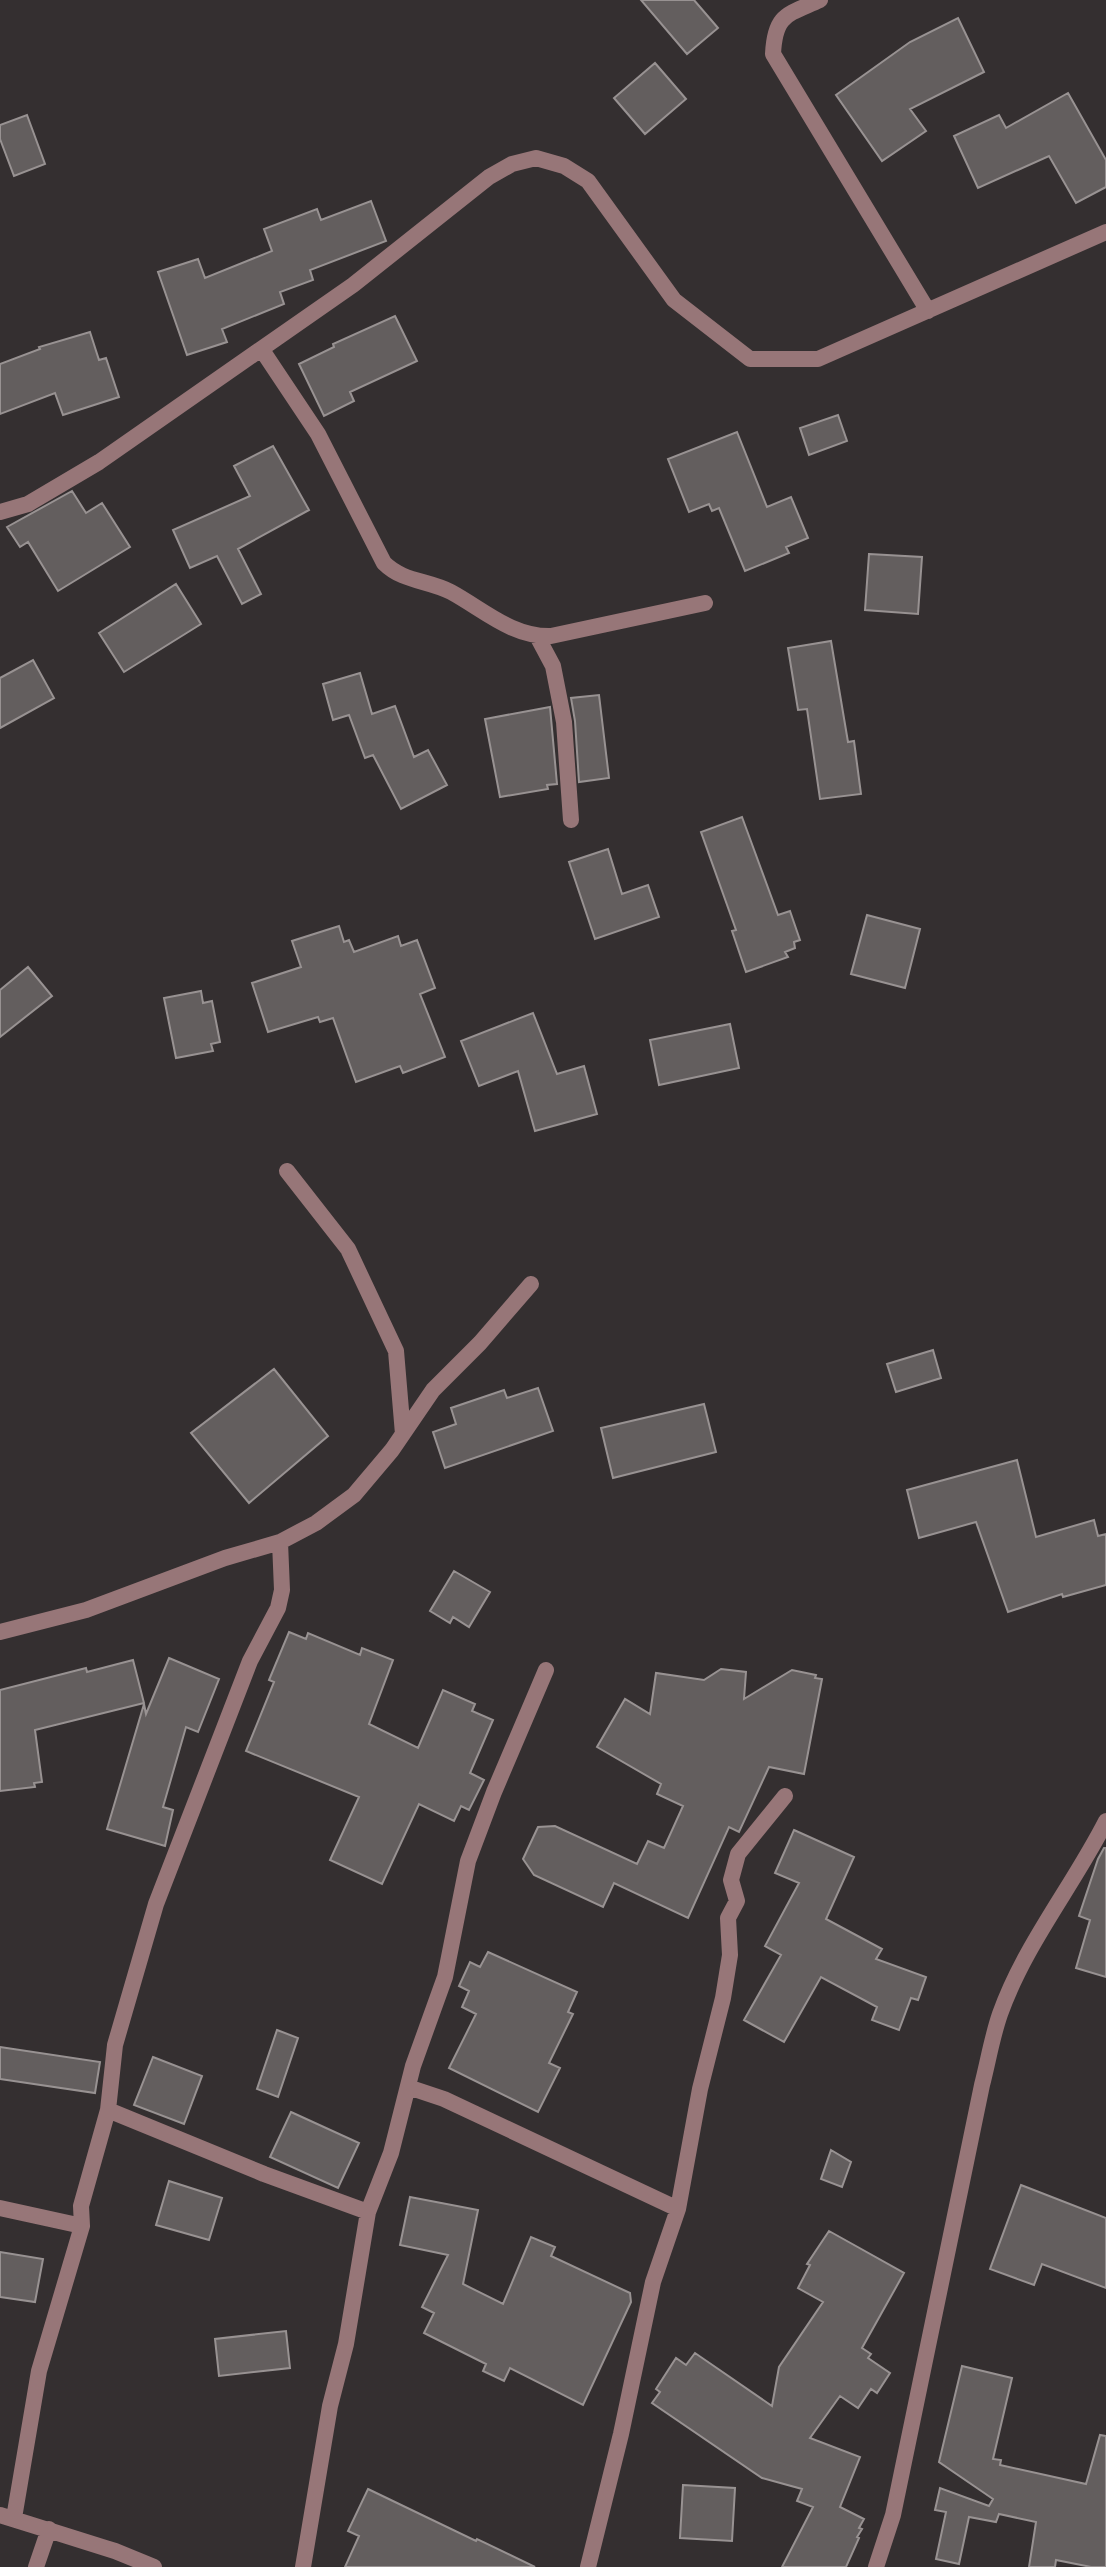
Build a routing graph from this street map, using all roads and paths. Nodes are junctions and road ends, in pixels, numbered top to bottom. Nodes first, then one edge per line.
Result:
1 (820, 0) edge
2 (1106, 232) edge
3 (928, 311) junction
4 (262, 350) junction
5 (0, 512) edge
6 (705, 603) dead end
7 (537, 636) junction
8 (571, 820) dead end
9 (287, 1171) dead end
10 (531, 1284) dead end
11 (403, 1434) junction
12 (280, 1542) junction
13 (0, 1632) edge
14 (546, 1670) dead end
15 (785, 1796) dead end
16 (1106, 1821) edge
17 (408, 2087) junction
18 (108, 2110) junction
19 (0, 2208) edge
20 (678, 2209) junction
21 (368, 2212) junction
22 (82, 2226) junction
23 (7, 2517) edge
24 (49, 2529) junction
25 (36, 2567) edge
26 (154, 2567) edge
27 (303, 2567) edge
28 (588, 2567) edge
29 (876, 2567) edge

1 - 3 street
2 - 3 street
3 - 4 street
4 - 5 street
4 - 7 street
6 - 7 street
7 - 8 street
9 - 11 street
10 - 11 street
11 - 12 street
12 - 13 street
12 - 18 street
14 - 17 street
15 - 20 street
16 - 29 street
17 - 20 street
17 - 21 street
18 - 21 street
18 - 22 street
19 - 22 street
20 - 28 street
21 - 27 street
22 - 23 street
23 - 24 street
24 - 25 street
24 - 26 street

